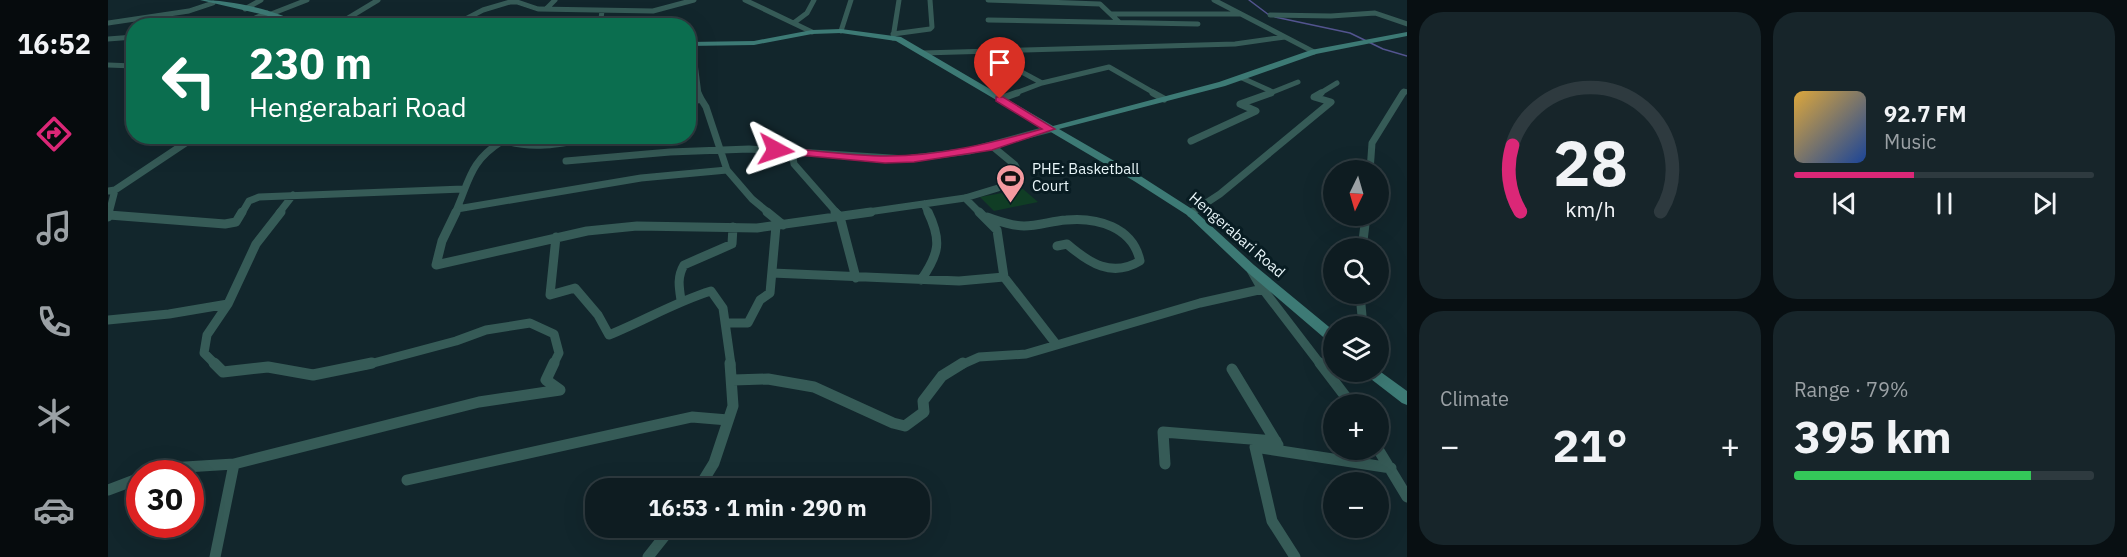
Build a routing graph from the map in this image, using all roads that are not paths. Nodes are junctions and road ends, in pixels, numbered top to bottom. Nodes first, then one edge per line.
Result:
1 (203, 0) edge
2 (226, 0) edge
3 (261, 0) edge
4 (307, 0) edge
5 (378, 0) edge
6 (555, 0) edge
7 (694, 0) edge
8 (745, 0) edge
9 (814, 0) edge
10 (851, 0) edge
11 (899, 0) edge
12 (930, 0) edge
13 (988, 0) edge
14 (1214, 0) edge
15 (502, 1) edge
16 (216, 3) junction
17 (245, 9) junction
18 (546, 9) junction
19 (602, 11) junction
20 (269, 14) junction
21 (1240, 14) junction
22 (1112, 15) junction
23 (1270, 15) dead end
24 (142, 18) edge
25 (258, 18) edge
26 (280, 18) edge
27 (348, 18) edge
28 (463, 18) edge
29 (601, 18) edge
30 (126, 20) edge
31 (988, 20) dead end
32 (795, 22) junction
33 (1119, 22) junction
34 (108, 23) edge
35 (1198, 24) dead end
36 (1407, 24) edge
37 (841, 31) junction
38 (812, 32) junction
39 (1405, 35) edge
40 (893, 36) junction
41 (1285, 37) junction
42 (126, 38) edge
43 (108, 39) edge
44 (696, 44) edge
45 (1314, 52) junction
46 (923, 53) junction
47 (696, 63) edge
48 (108, 65) edge
49 (126, 66) edge
50 (1016, 69) dead end
51 (1242, 78) junction
52 (1298, 82) dead end
53 (1042, 83) junction
54 (1337, 83) dead end
55 (1273, 92) junction
56 (1407, 92) edge
57 (701, 99) junction
58 (1000, 99) junction
59 (1164, 99) junction
60 (696, 101) edge
61 (1050, 129) junction
62 (1191, 141) dead end
63 (183, 144) edge
64 (497, 144) edge
65 (539, 144) edge
66 (556, 144) edge
67 (992, 146) junction
68 (719, 150) junction
69 (792, 152) junction
70 (1370, 160) edge
71 (566, 161) dead end
72 (727, 170) junction
73 (463, 189) junction
74 (111, 190) edge
75 (293, 195) junction
76 (965, 198) junction
77 (924, 204) junction
78 (457, 209) junction
79 (1191, 213) junction
80 (108, 216) edge
81 (985, 216) junction
82 (840, 217) junction
83 (779, 225) junction
84 (733, 227) junction
85 (556, 237) junction
86 (1057, 246) dead end
87 (1250, 268) junction
88 (772, 273) junction
89 (1004, 277) junction
90 (856, 278) junction
91 (921, 280) junction
92 (1263, 289) junction
93 (681, 300) junction
94 (228, 304) junction
95 (108, 320) edge
96 (725, 323) junction
97 (1323, 330) edge
98 (1056, 344) junction
99 (1232, 369) dead end
100 (733, 380) junction
101 (1385, 382) edge
102 (1344, 394) edge
103 (1407, 399) edge
104 (728, 420) junction
105 (1279, 446) junction
106 (1386, 460) edge
107 (234, 464) junction
108 (1165, 464) dead end
109 (204, 466) edge
110 (1391, 468) junction
111 (705, 478) edge
112 (407, 480) dead end
113 (126, 483) edge
114 (108, 490) edge
115 (1407, 497) edge
116 (663, 538) edge
117 (215, 557) edge
118 (648, 557) edge
119 (1295, 557) edge

1 - 16 main road
2 - 16 street
3 - 17 street
4 - 20 street
5 - 27 street
6 - 18 street
7 - 19 street
8 - 32 street
9 - 32 street
10 - 37 street
11 - 40 street
12 - 40 street
13 - 22 street
14 - 21 street
15 - 18 street
15 - 28 street
16 - 17 main road
16 - 24 street
17 - 20 main road
18 - 19 street
19 - 29 street
20 - 25 street
20 - 26 main road
21 - 22 street
21 - 41 street
22 - 33 street
23 - 36 street
30 - 34 street
31 - 33 street
32 - 38 street
33 - 35 street
37 - 38 main road, Hengerabari Road
37 - 40 main road, Hengerabari Road
38 - 44 main road, Hengerabari Road
39 - 45 main road
40 - 46 main road, Hengerabari Road
41 - 45 street
41 - 46 street
42 - 43 street
45 - 51 main road
46 - 58 main road, Hengerabari Road
47 - 57 street
48 - 49 street
50 - 53 street
51 - 55 street
51 - 59 main road
52 - 55 street
53 - 58 street
53 - 59 street
54 - 79 street
55 - 62 street
56 - 70 street
57 - 60 street
57 - 68 street
58 - 61 main road, Hengerabari Road
59 - 61 main road
61 - 67 street
61 - 79 main road, Hengerabari Road
63 - 74 street
64 - 73 street
65 - 66 street
67 - 69 street
67 - 76 street
68 - 69 street
68 - 71 street
68 - 72 street
69 - 82 street
72 - 78 street
72 - 83 street
73 - 75 street
73 - 78 street
74 - 80 street
75 - 80 street
75 - 94 street
76 - 77 street
76 - 81 street
77 - 82 street
77 - 91 street
78 - 85 street
79 - 87 main road, Hengerabari Road
81 - 86 street
81 - 89 street
82 - 83 street
82 - 90 street
83 - 84 street
83 - 88 street
84 - 85 street
84 - 93 street
85 - 93 street
87 - 92 street
87 - 97 main road, Hengerabari Road
88 - 90 street
88 - 96 street
89 - 91 street
89 - 98 street
90 - 91 street
92 - 98 street
92 - 102 street
93 - 96 street
94 - 95 street
94 - 107 street
96 - 100 street
98 - 100 street
99 - 105 street
100 - 104 street
101 - 103 main road
104 - 111 street
104 - 112 street
105 - 108 street
105 - 110 street
105 - 119 street
106 - 110 street
107 - 109 street
107 - 117 street
110 - 115 street
113 - 114 street
116 - 118 street

